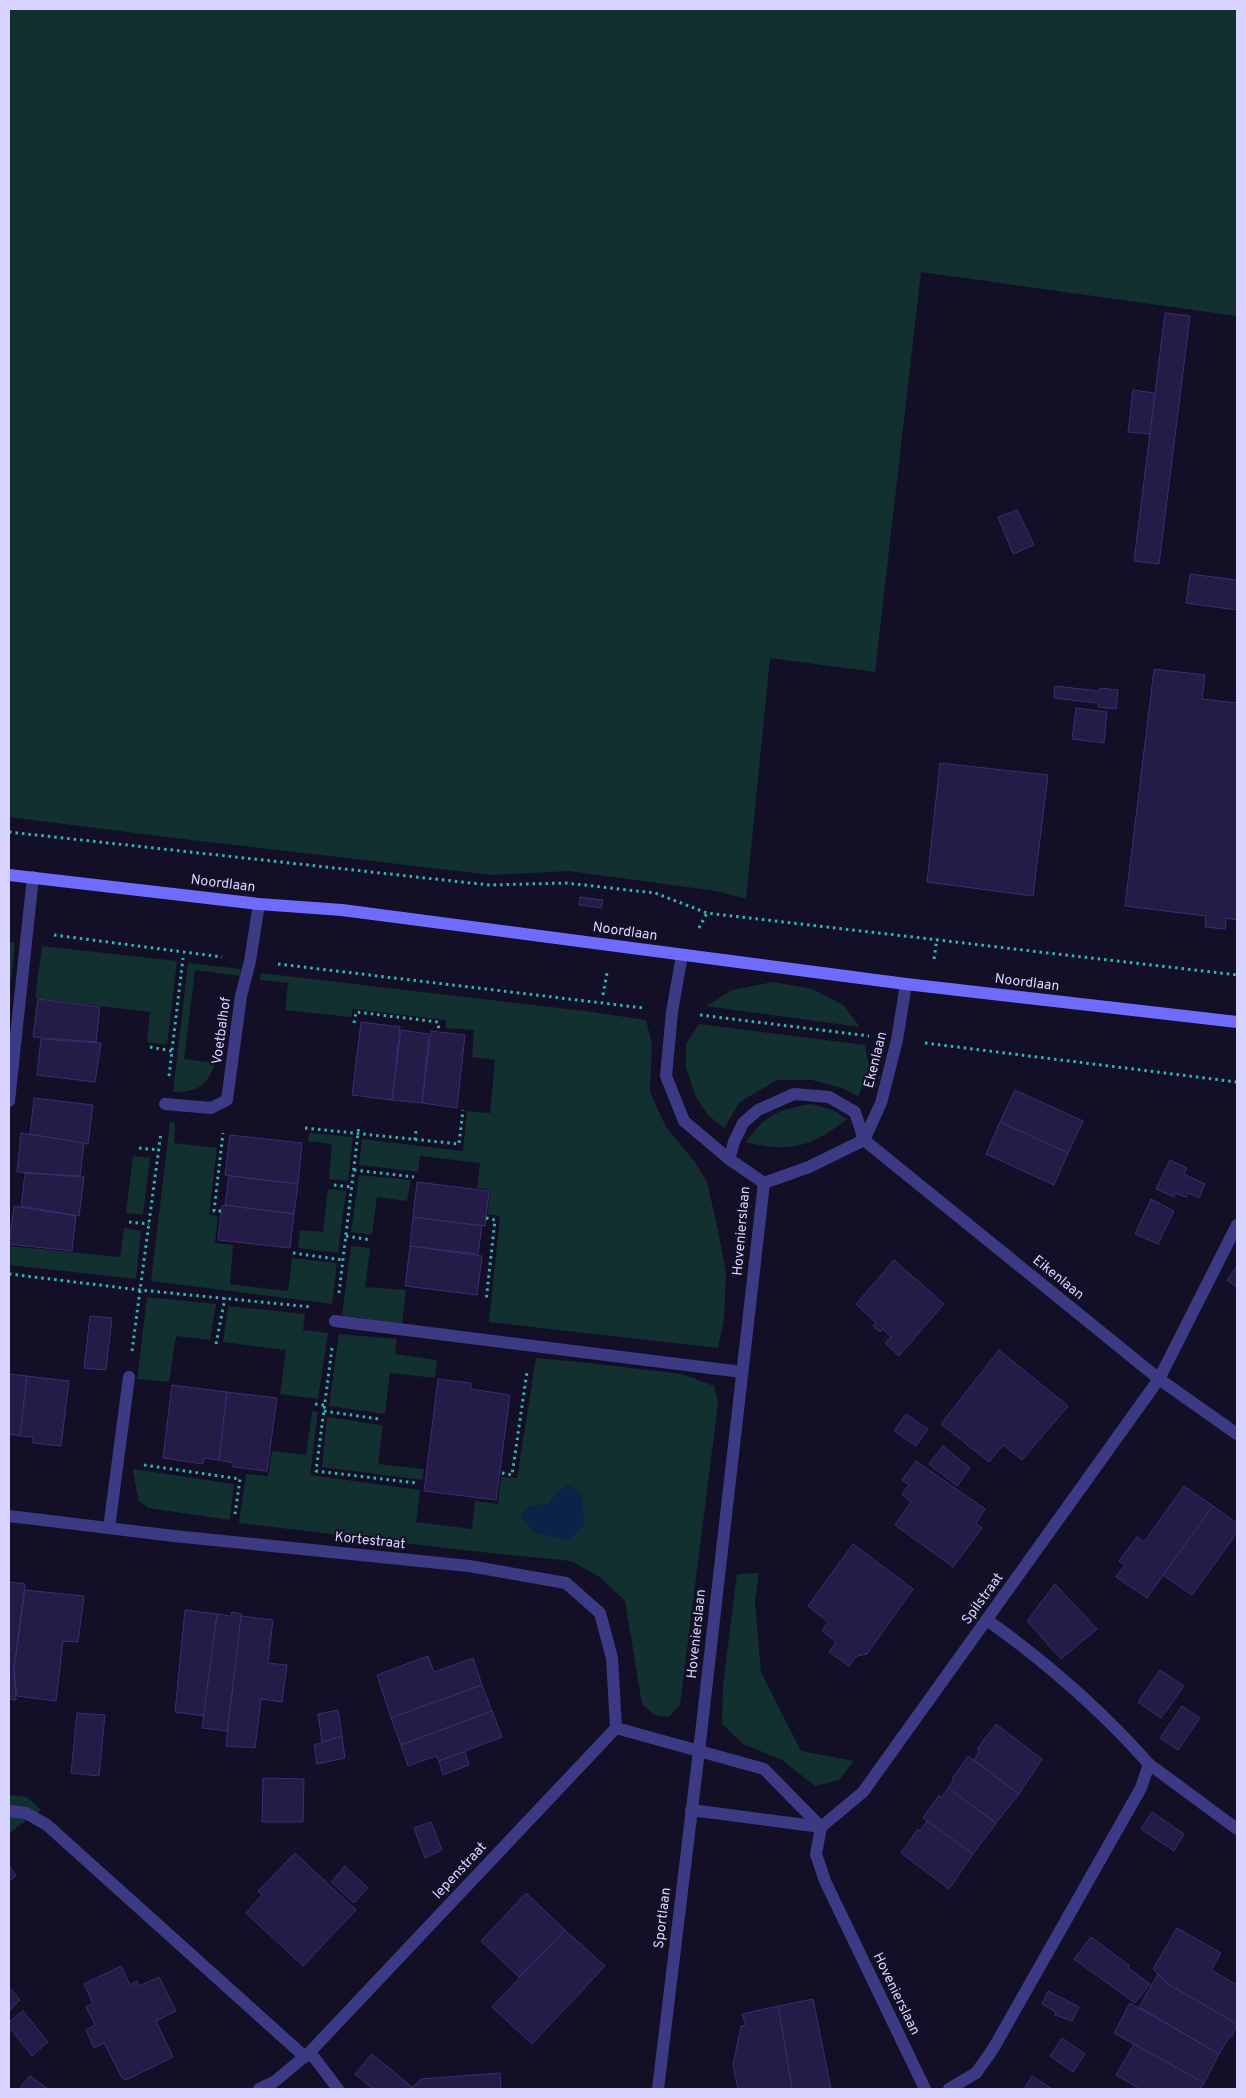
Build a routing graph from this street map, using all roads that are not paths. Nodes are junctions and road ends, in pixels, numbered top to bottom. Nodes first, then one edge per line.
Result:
1 (9, 875) edge
2 (33, 878) junction
3 (259, 904) junction
4 (682, 955) junction
5 (906, 984) junction
6 (1237, 1022) edge
7 (9, 1101) edge
8 (165, 1104) road end
9 (864, 1140) junction
10 (729, 1159) junction
11 (764, 1183) junction
12 (1237, 1225) edge
13 (335, 1321) road end
14 (742, 1372) junction
15 (129, 1377) road end
16 (1158, 1379) junction
17 (1237, 1434) edge
18 (9, 1516) edge
19 (109, 1528) junction
20 (987, 1620) junction
21 (616, 1728) junction
22 (699, 1751) junction
23 (1149, 1764) junction
24 (691, 1810) junction
25 (9, 1811) edge
26 (821, 1827) junction
27 (1237, 1829) edge
28 (307, 2054) junction
29 (259, 2089) edge
30 (338, 2089) edge
31 (658, 2089) edge
32 (925, 2089) edge
33 (950, 2089) edge

1 - 2 street, Noordlaan
2 - 3 street, Noordlaan
2 - 7 street
3 - 4 street, Noordlaan
3 - 8 street, Voetbalhof
4 - 5 street, Noordlaan
4 - 10 street, Hovenierslaan
5 - 6 street, Noordlaan
5 - 9 street, Ekenlaan
9 - 10 street
9 - 11 street
9 - 16 street, Eikenlaan
10 - 11 street, Hovenierslaan
11 - 14 street, Hovenierslaan
12 - 16 street, Spilstraat
13 - 14 street
14 - 22 street, Hovenierslaan
15 - 19 street
16 - 17 street, Eikenlaan
16 - 20 street, Spilstraat
18 - 19 street, Kortestraat
19 - 21 street, Kortestraat
20 - 23 street
20 - 26 street, Spilstraat
21 - 22 street
21 - 28 street, Iepenstraat
22 - 24 street, Sportlaan
22 - 26 street
23 - 27 street
23 - 33 street
24 - 26 street
24 - 31 street, Sportlaan
25 - 28 street
26 - 32 street, Hovenierslaan
28 - 29 street, Iepenstraat
28 - 30 street

